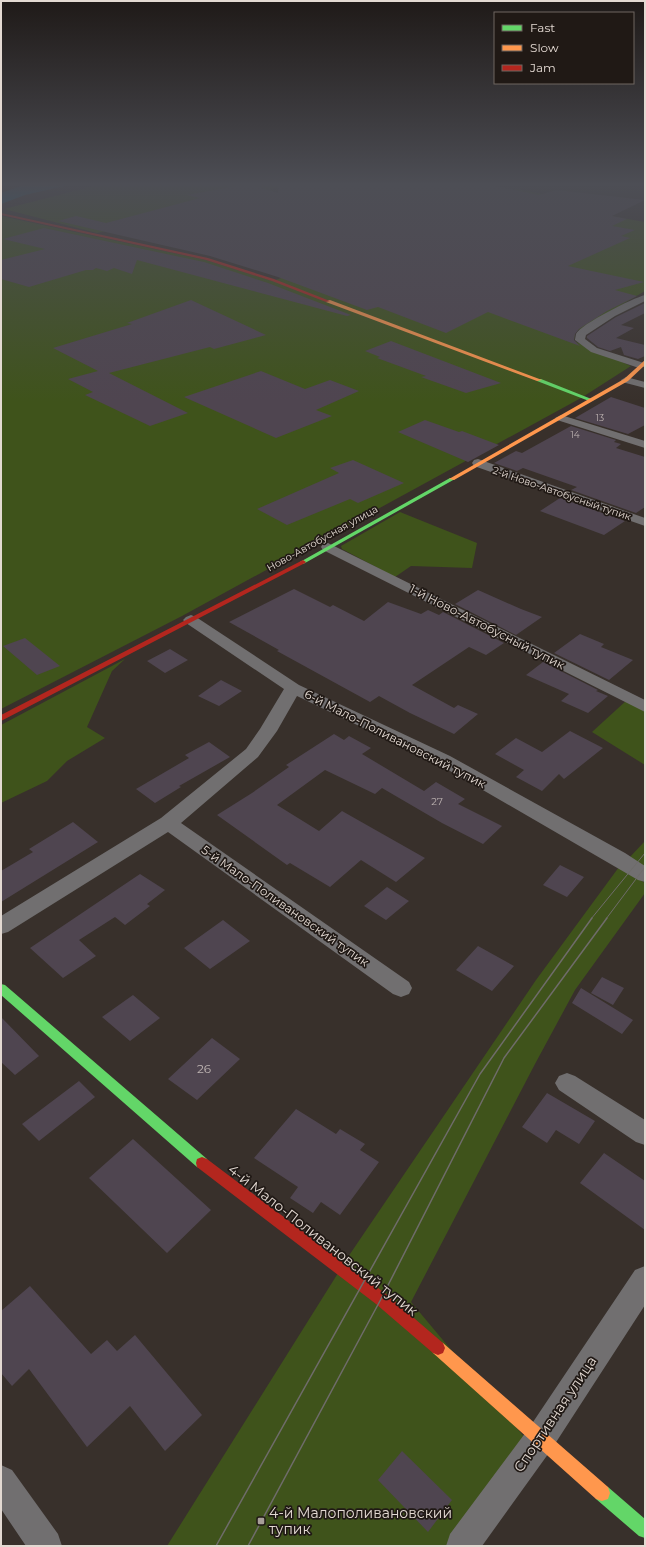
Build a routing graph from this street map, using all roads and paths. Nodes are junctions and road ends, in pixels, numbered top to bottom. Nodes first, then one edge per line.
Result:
1 (193, 256) edge
2 (645, 298) edge
3 (642, 363) edge
4 (626, 380) junction
5 (645, 385) edge
6 (591, 400) junction
7 (561, 418) junction
8 (645, 445) edge
9 (478, 463) junction
10 (645, 522) edge
11 (328, 547) junction
12 (191, 620) junction
13 (293, 688) junction
14 (645, 706) edge
15 (1, 718) edge
16 (168, 823) junction
17 (645, 875) edge
18 (1, 926) edge
19 (1, 988) edge
20 (402, 988) dead end
21 (567, 1083) dead end
22 (645, 1134) edge
23 (645, 1280) edge
24 (540, 1439) junction
25 (1, 1481) edge
26 (645, 1530) edge
27 (46, 1546) edge
28 (462, 1546) edge

1 - 6 street
2 - 3 street
3 - 4 street, Ново-Автобусная улица
4 - 5 street
4 - 6 street, Ново-Автобусная улица
6 - 7 street, Ново-Автобусная улица
7 - 8 street
7 - 9 street, Ново-Автобусная улица
9 - 10 street, 2-й Ново-Автобусный тупик
9 - 11 street, Ново-Автобусная улица
11 - 12 street, Ново-Автобусная улица
11 - 14 street, 1-й Ново-Автобусный тупик
12 - 13 street, 6-й Мало-Поливановский тупик
12 - 15 street, Ново-Автобусная улица
13 - 16 street
13 - 17 street, 6-й Мало-Поливановский тупик
16 - 18 street
16 - 20 street, 5-й Мало-Поливановский тупик
19 - 24 street, 4-й Мало-Поливановский тупик
21 - 22 street
23 - 24 street, Спортивная улица
24 - 26 street, 4-й Мало-Поливановский тупик
24 - 28 street, Спортивная улица
25 - 27 street

